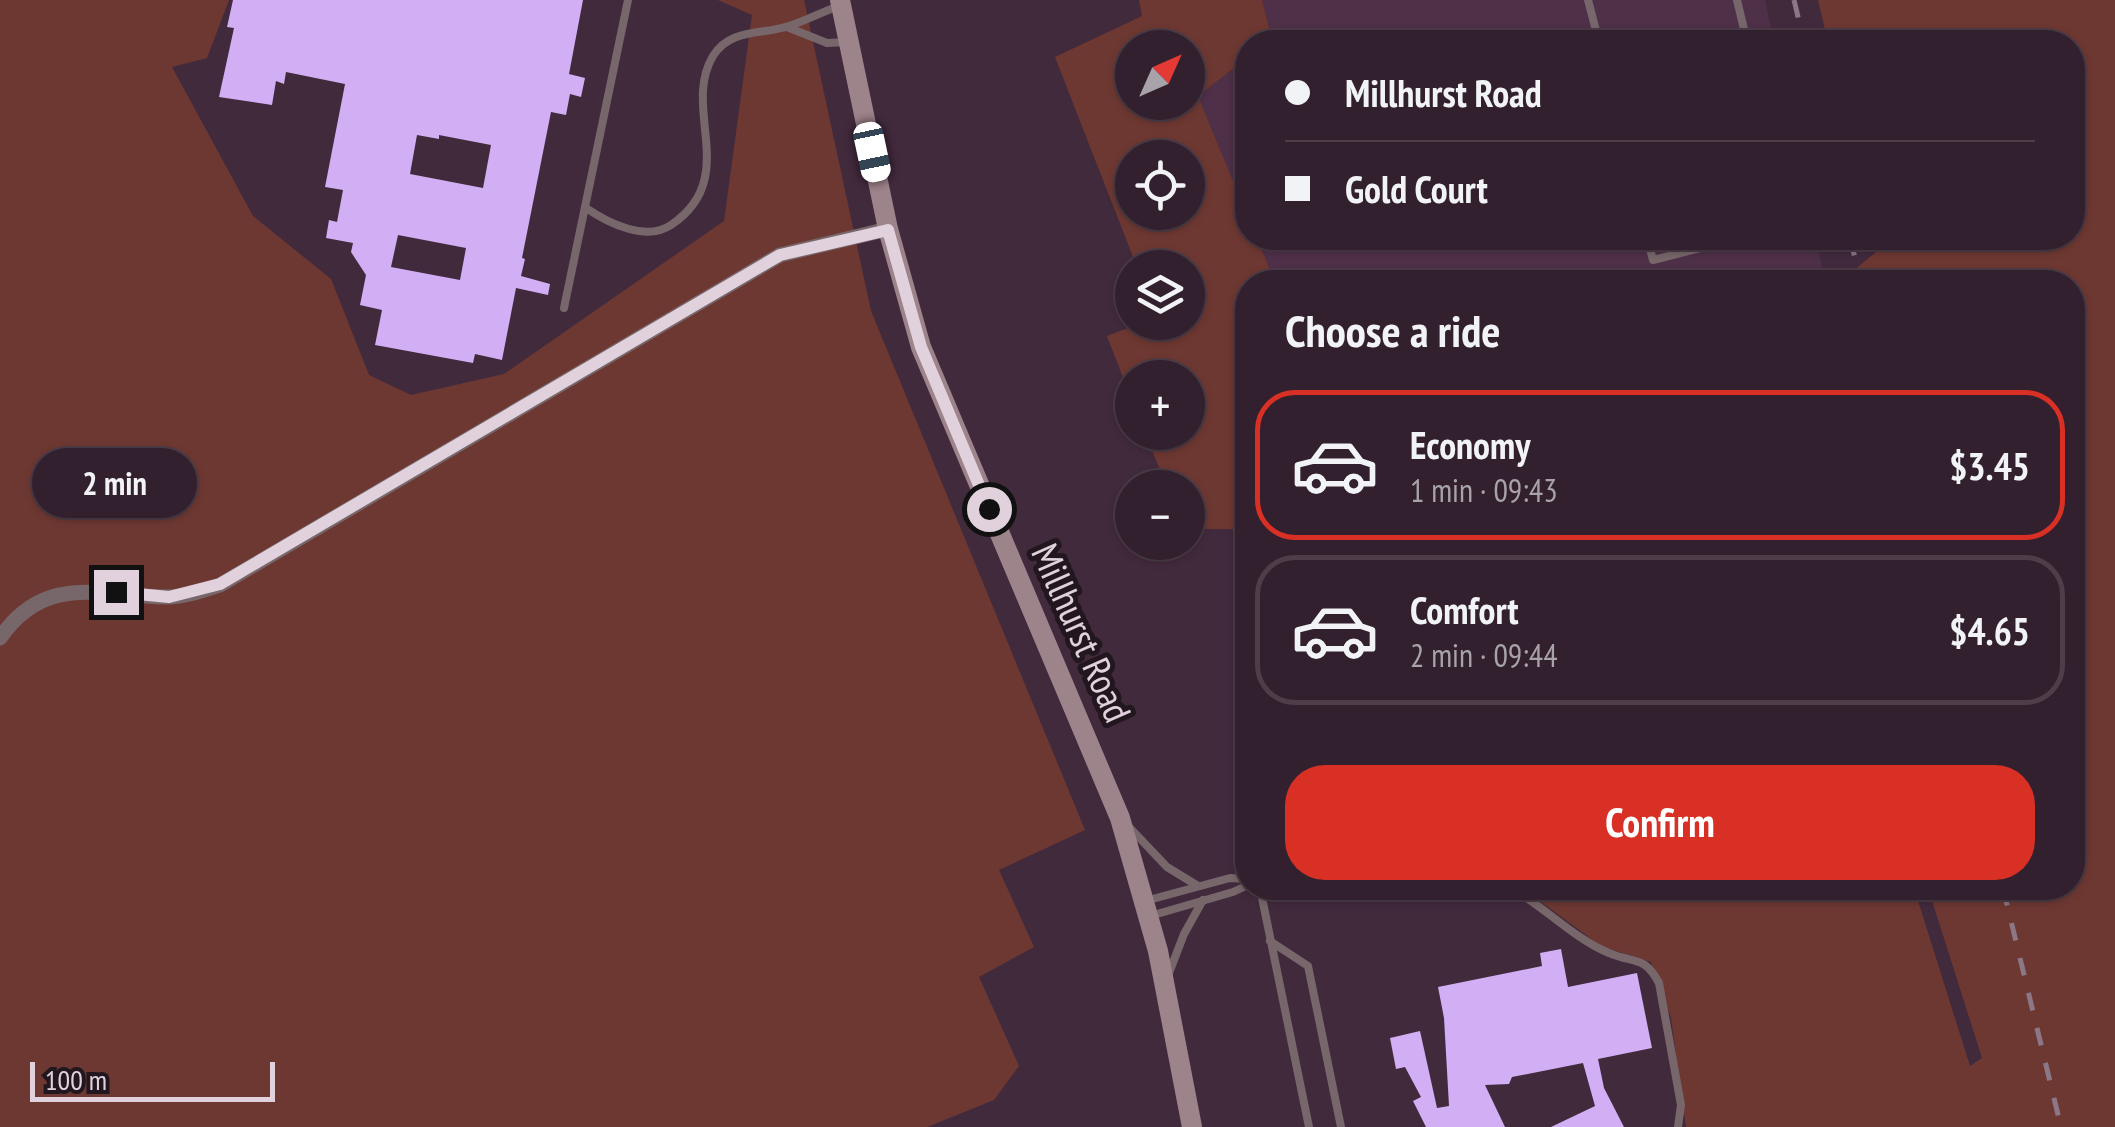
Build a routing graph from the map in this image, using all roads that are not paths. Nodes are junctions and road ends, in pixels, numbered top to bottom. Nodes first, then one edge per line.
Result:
1 (628, 0) edge
2 (1588, 0) edge
3 (1737, 0) edge
4 (841, 3) edge
5 (787, 27) junction
6 (1595, 30) edge
7 (1744, 30) edge
8 (849, 42) junction
9 (586, 208) junction
10 (888, 230) junction
11 (1650, 250) edge
12 (1693, 250) edge
13 (564, 308) dead end
14 (0, 638) edge
15 (1120, 818) junction
16 (1235, 879) edge
17 (1198, 886) junction
18 (1235, 887) edge
19 (1204, 900) junction
20 (1262, 900) edge
21 (1529, 900) edge
22 (1148, 908) junction
23 (1270, 941) junction
24 (1165, 982) junction
25 (1192, 1127) edge
26 (1309, 1127) edge
27 (1341, 1127) edge
28 (1678, 1127) edge

1 - 9 lane
2 - 6 lane
3 - 7 lane
4 - 5 lane
4 - 8 street, Millhurst Road
5 - 8 lane
5 - 9 lane
8 - 10 street, Millhurst Road
9 - 13 lane
10 - 14 street
10 - 15 street, Millhurst Road
11 - 12 lane
15 - 17 lane
15 - 22 street, Millhurst Road
16 - 17 lane
17 - 22 lane
18 - 19 lane
19 - 22 lane
19 - 24 lane
20 - 23 lane
21 - 28 lane
22 - 24 street, Millhurst Road
23 - 26 lane
23 - 27 lane
24 - 25 street, Millhurst Road

